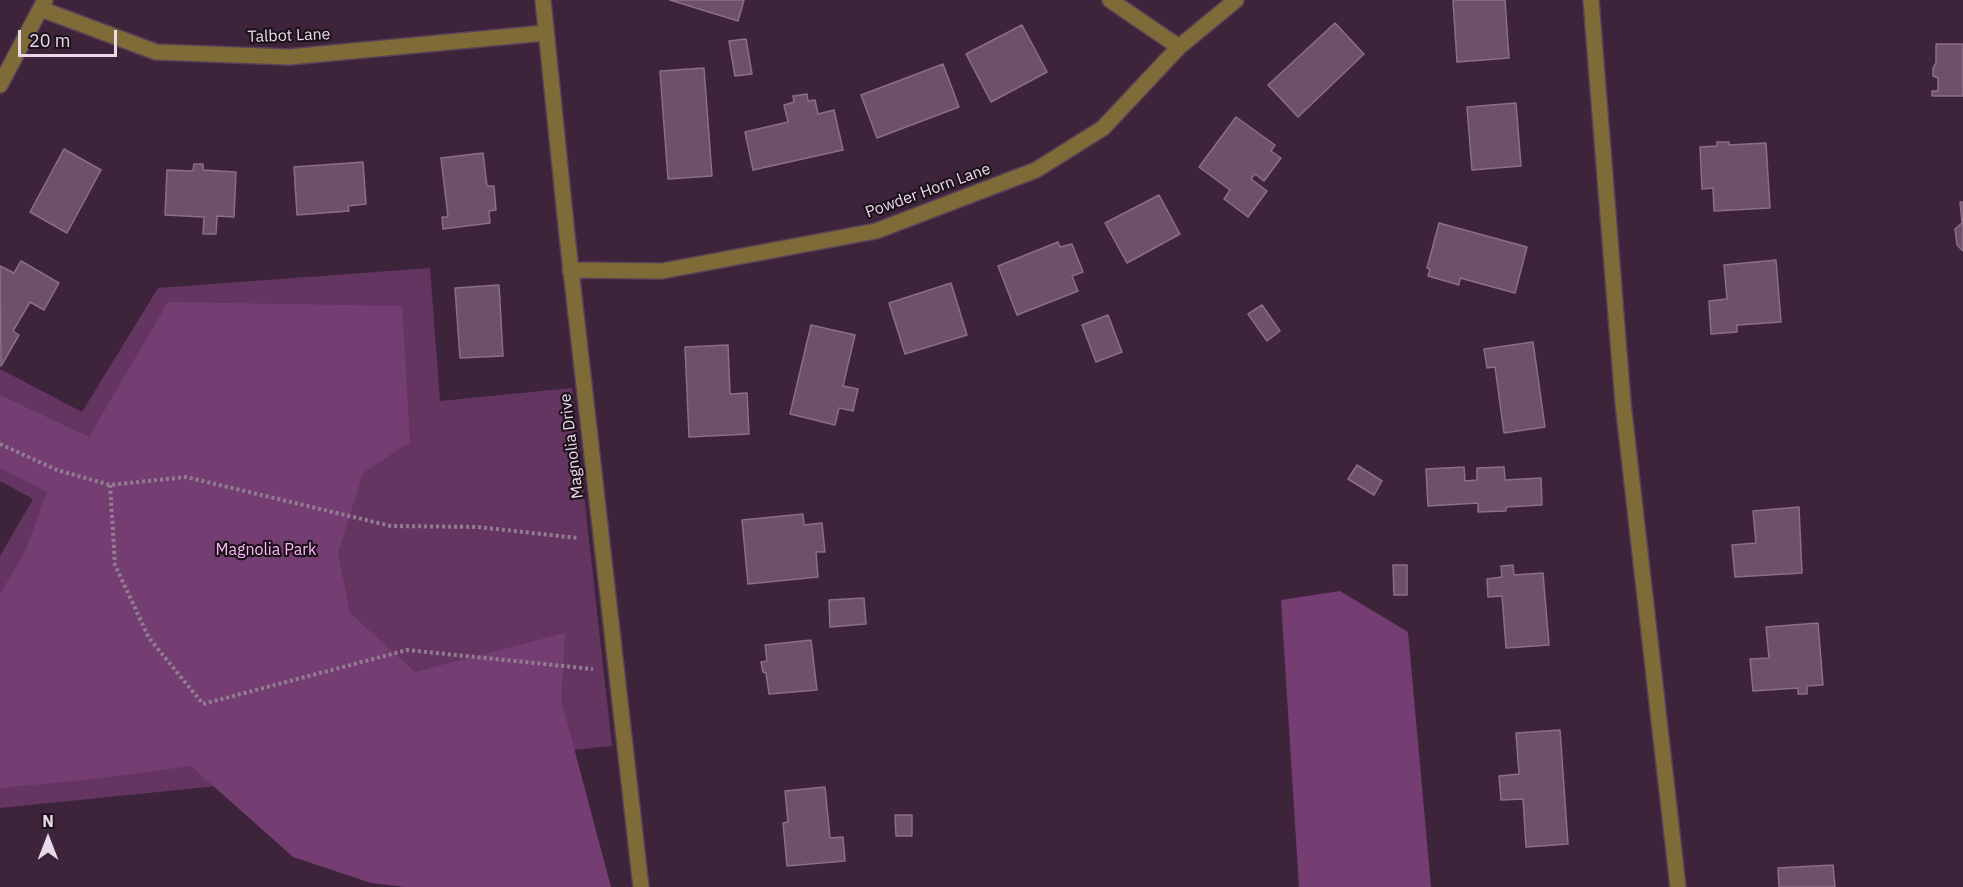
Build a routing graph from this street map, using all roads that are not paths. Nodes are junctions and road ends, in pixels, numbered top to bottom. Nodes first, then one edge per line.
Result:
1 (543, 0) edge
2 (1110, 0) edge
3 (1236, 0) edge
4 (1591, 0) edge
5 (43, 5) edge
6 (545, 33) junction
7 (1179, 47) junction
8 (0, 85) edge
9 (570, 270) junction
10 (641, 887) edge
11 (1678, 887) edge

1 - 6 street, Magnolia Drive
2 - 7 street
3 - 7 street, Powder Horn Lane
4 - 11 street
5 - 6 street, Talbot Lane
5 - 8 street
6 - 9 street, Magnolia Drive
7 - 9 street, Powder Horn Lane
9 - 10 street, Magnolia Drive

